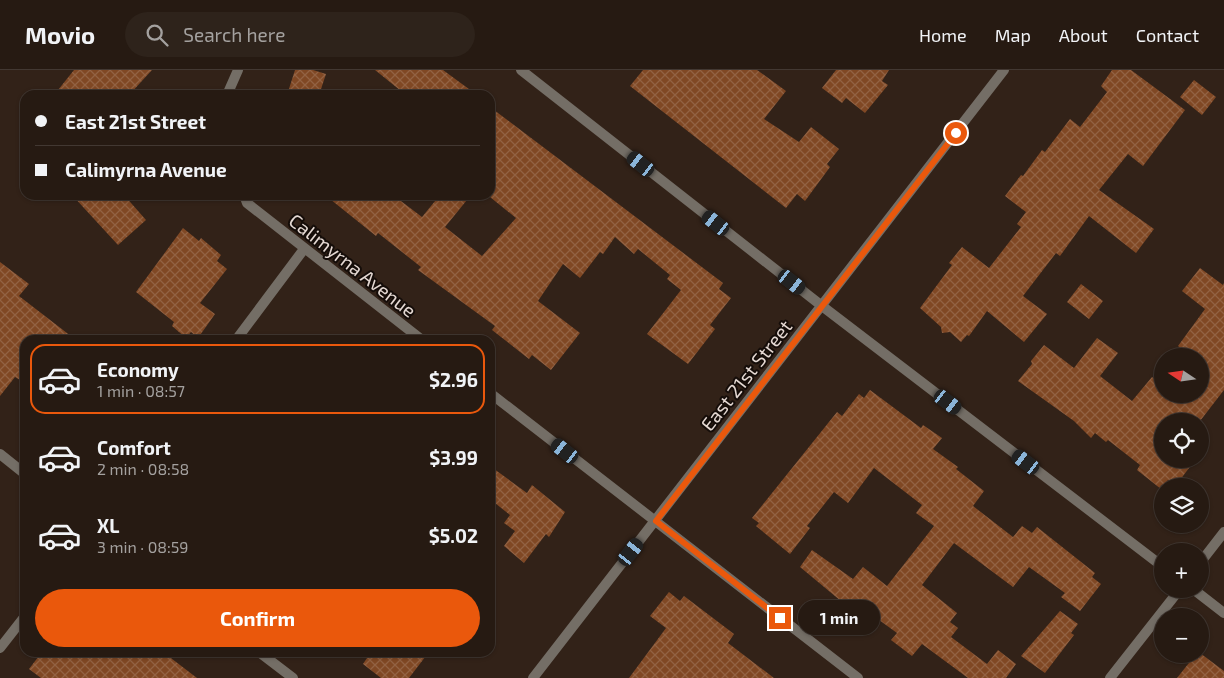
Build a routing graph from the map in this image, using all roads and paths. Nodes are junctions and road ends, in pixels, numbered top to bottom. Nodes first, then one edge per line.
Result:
1 (238, 70) edge
2 (521, 70) edge
3 (1004, 70) edge
4 (229, 90) edge
5 (246, 200) edge
6 (304, 249) junction
7 (822, 306) junction
8 (240, 335) edge
9 (416, 335) edge
10 (495, 397) edge
11 (0, 454) edge
12 (20, 470) edge
13 (656, 521) junction
14 (1224, 532) edge
15 (1209, 551) edge
16 (1154, 560) edge
17 (1173, 598) edge
18 (1205, 598) edge
19 (1224, 613) edge
20 (20, 622) edge
21 (0, 648) edge
22 (266, 657) edge
23 (293, 678) edge
24 (533, 678) edge
25 (858, 678) edge
26 (1110, 678) edge

1 - 4 street
2 - 7 street
3 - 7 street, East 21st Street
5 - 6 street, Calimyrna Avenue
6 - 8 street
6 - 9 street, Calimyrna Avenue
7 - 13 street, East 21st Street
7 - 16 street
10 - 13 street
11 - 12 street
13 - 24 street, East 21st Street
13 - 25 street
14 - 15 street
17 - 26 street
18 - 19 street
20 - 21 street
22 - 23 street

